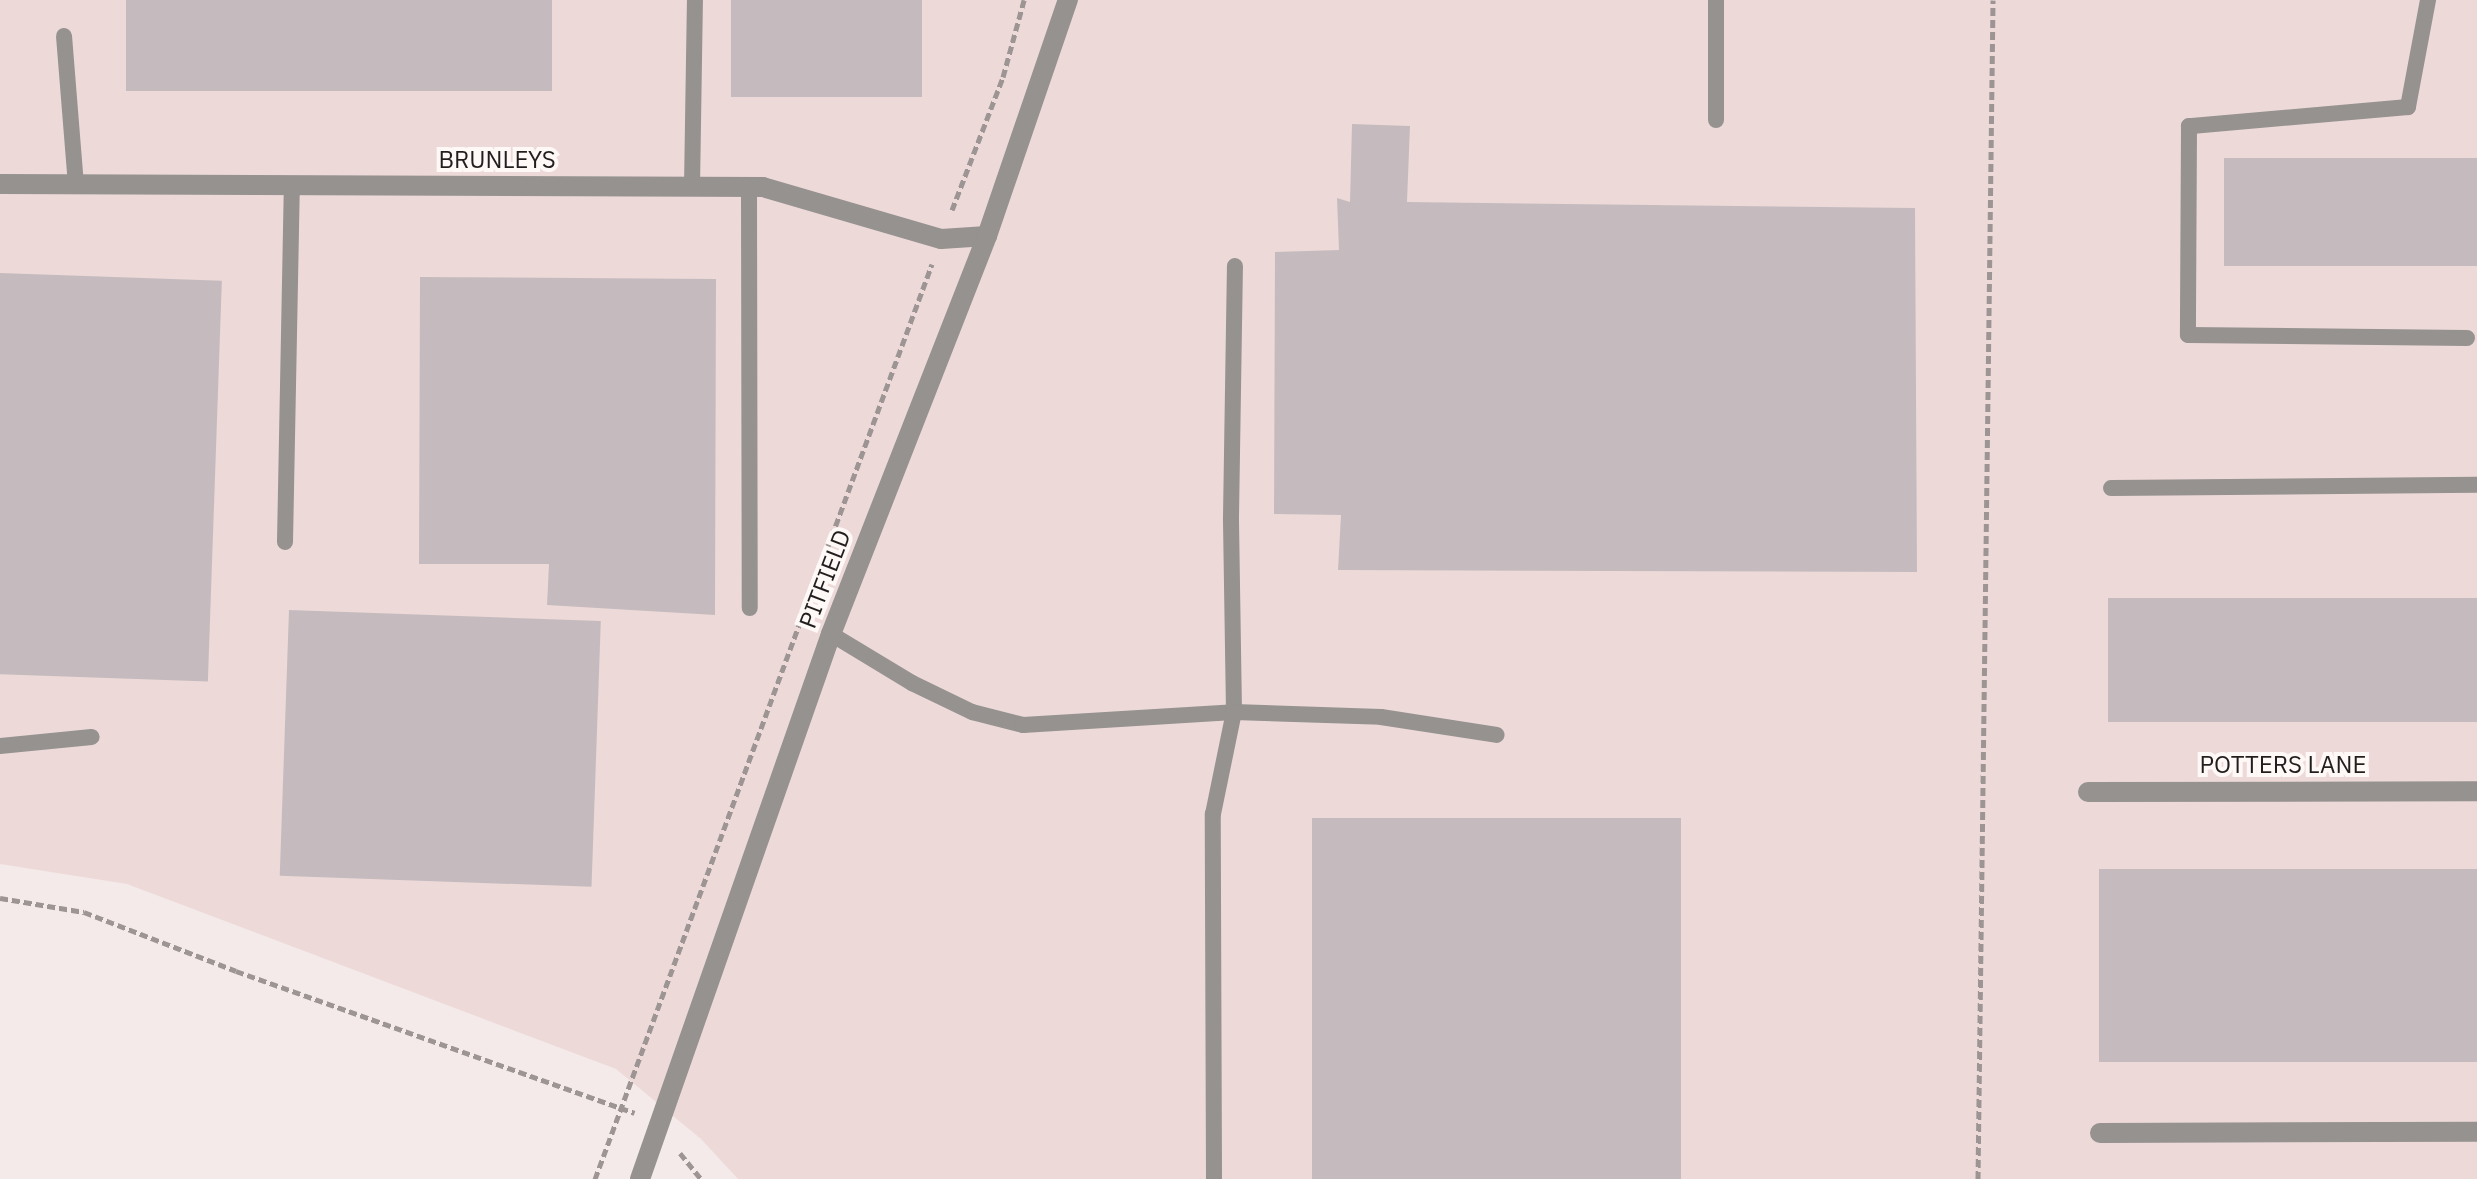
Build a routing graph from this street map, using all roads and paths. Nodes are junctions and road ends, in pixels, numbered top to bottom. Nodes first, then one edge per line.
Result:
1 (695, 0) edge
2 (1024, 0) edge
3 (1068, 0) edge
4 (1716, 0) edge
5 (1993, 0) edge
6 (2428, 0) edge
7 (64, 36) dead end
8 (1716, 120) dead end
9 (0, 184) edge
10 (76, 184) junction
11 (292, 185) junction
12 (692, 187) junction
13 (749, 187) junction
14 (987, 236) junction
15 (941, 239) junction
16 (1235, 266) dead end
17 (2467, 338) dead end
18 (2477, 485) edge
19 (2111, 488) dead end
20 (285, 542) dead end
21 (750, 608) dead end
22 (831, 634) junction
23 (1234, 712) junction
24 (1497, 735) dead end
25 (92, 737) dead end
26 (0, 746) edge
27 (2477, 791) edge
28 (2088, 792) dead end
29 (0, 898) edge
30 (621, 1107) junction
31 (658, 1126) junction
32 (2477, 1132) edge
33 (2100, 1133) dead end
34 (595, 1179) edge
35 (640, 1179) edge
36 (701, 1179) edge
37 (1214, 1179) edge
38 (1978, 1179) edge

1 - 12 lane
2 - 15 path
3 - 14 street, PITFIELD
4 - 8 lane
5 - 38 path
6 - 17 lane
7 - 10 lane
9 - 10 street, BRUNLEYS
10 - 11 street, BRUNLEYS
11 - 12 street, BRUNLEYS
11 - 20 lane
12 - 13 street, BRUNLEYS
13 - 15 street, BRUNLEYS
13 - 21 lane
14 - 15 street, BRUNLEYS
14 - 22 street, PITFIELD
15 - 30 path
16 - 23 lane
18 - 19 lane
22 - 23 lane
22 - 31 street, PITFIELD
23 - 24 lane
23 - 37 lane
25 - 26 lane
27 - 28 street, POTTERS LANE
29 - 30 path
30 - 31 path
30 - 34 path
31 - 35 street, PITFIELD
31 - 36 path
32 - 33 street

